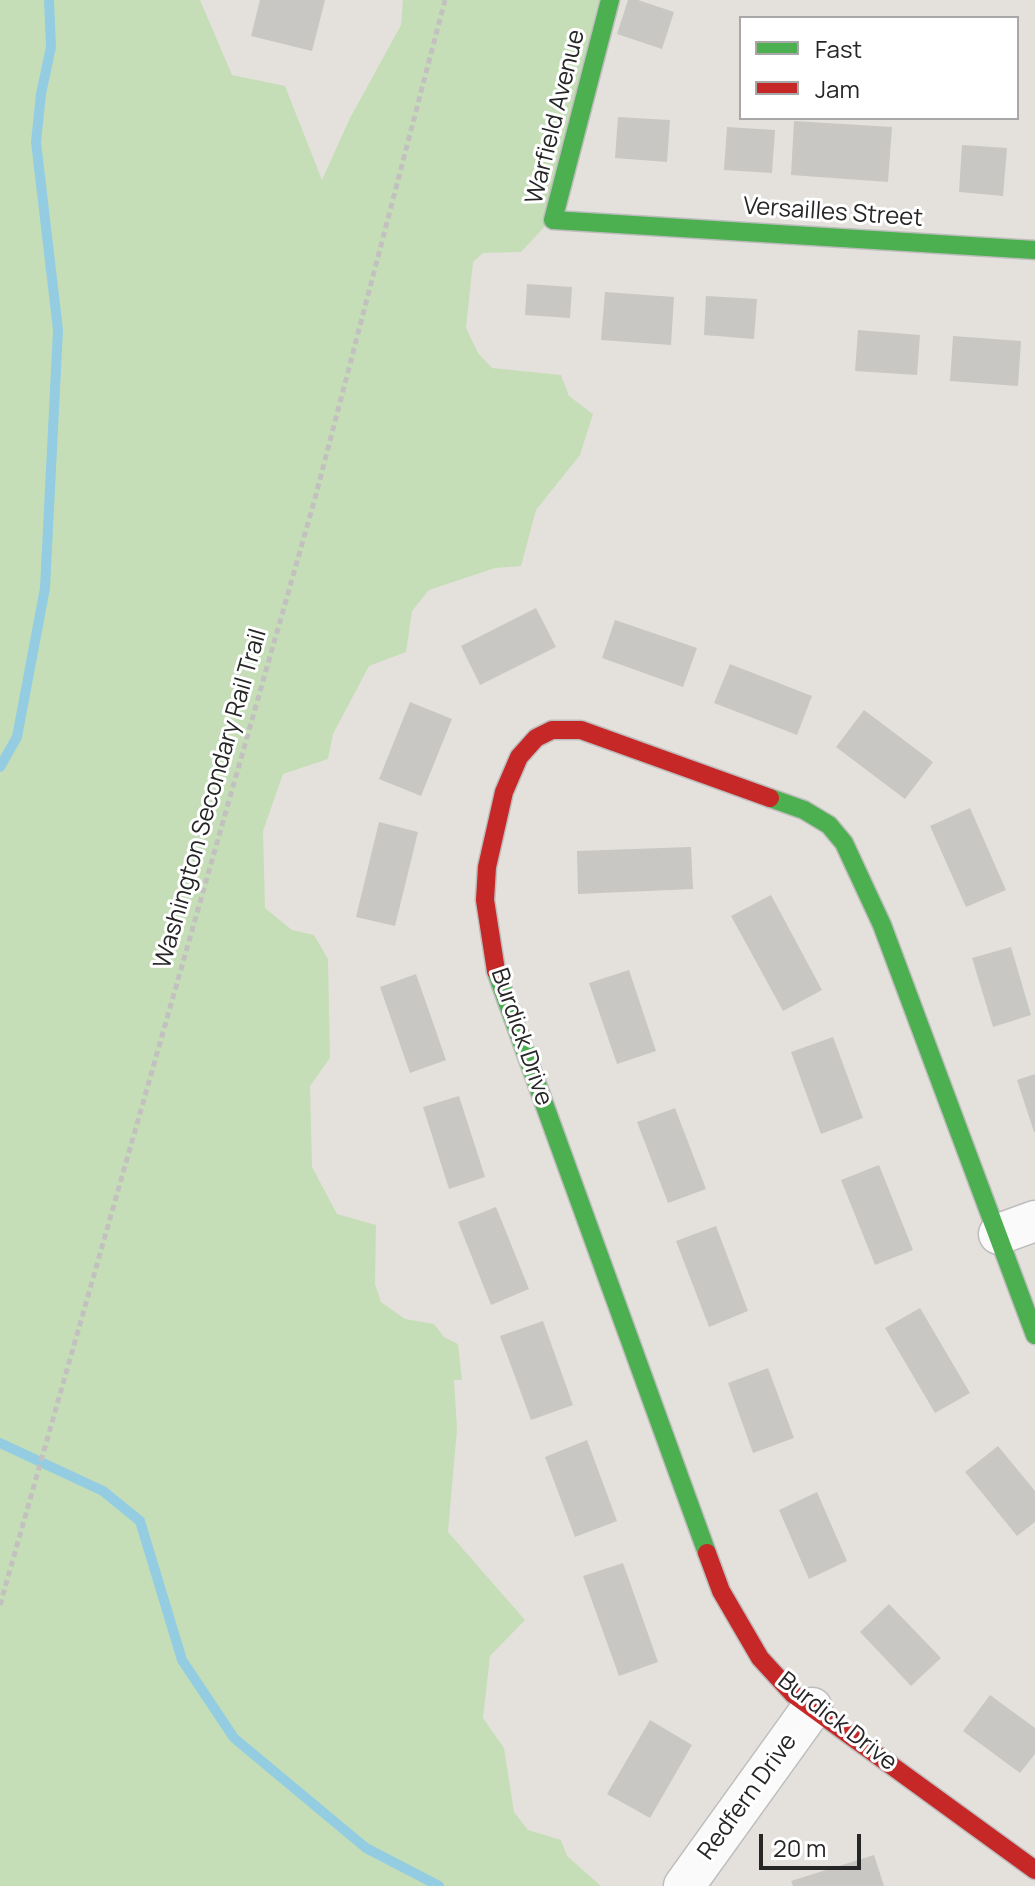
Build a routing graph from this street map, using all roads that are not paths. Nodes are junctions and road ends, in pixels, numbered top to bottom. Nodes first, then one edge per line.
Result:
1 (610, 0) edge
2 (628, 224) joint
3 (1035, 250) edge
4 (1017, 1228) edge
5 (1035, 1335) edge
6 (812, 1708) junction
7 (1035, 1870) edge
8 (684, 1886) edge

1 - 2 street, Warfield Avenue
2 - 3 street, Versailles Street
4 - 5 street, Burdick Drive
4 - 6 street, Burdick Drive
6 - 7 street, Burdick Drive
6 - 8 street, Redfern Drive

